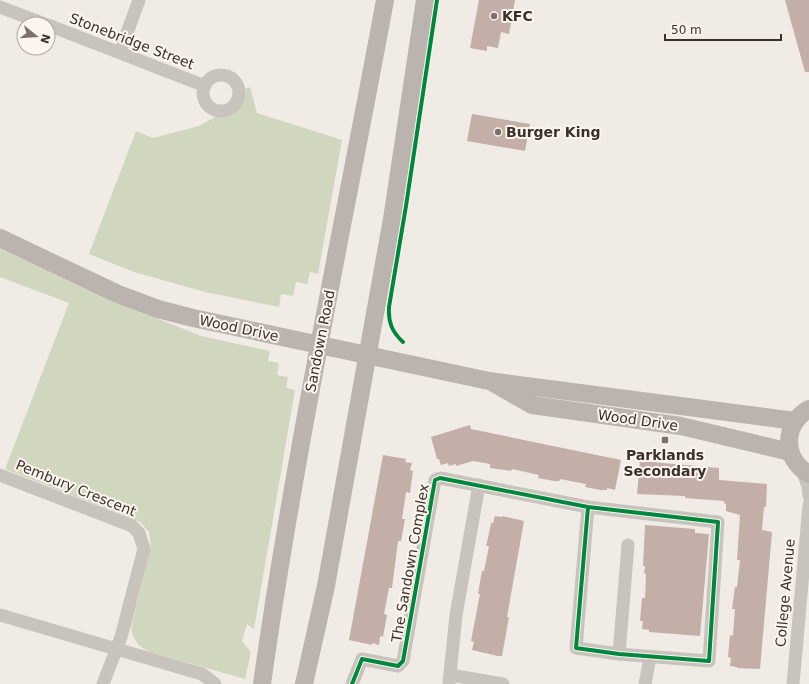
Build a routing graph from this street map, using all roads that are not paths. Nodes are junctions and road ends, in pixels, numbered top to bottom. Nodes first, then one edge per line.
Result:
1 (139, 0) edge
2 (385, 0) edge
3 (425, 0) edge
4 (0, 7) edge
5 (25, 16) edge
6 (56, 27) edge
7 (120, 52) junction
8 (205, 86) dead end
9 (0, 238) edge
10 (319, 345) junction
11 (368, 356) junction
12 (489, 381) junction
13 (809, 409) edge
14 (795, 421) junction
15 (790, 452) junction
16 (805, 472) edge
17 (0, 475) edge
18 (479, 485) junction
19 (809, 496) edge
20 (809, 505) edge
21 (588, 507) junction
22 (628, 545) dead end
23 (0, 615) edge
24 (116, 649) junction
25 (619, 654) junction
26 (650, 657) junction
27 (450, 679) edge
28 (103, 684) edge
29 (215, 684) edge
30 (262, 684) edge
31 (304, 684) edge
32 (352, 684) edge
33 (503, 684) edge
34 (645, 684) edge
35 (793, 684) edge

1 - 7 street
2 - 10 main road, Sandown Road
3 - 11 main road
4 - 5 street, Stonebridge Street
6 - 7 street, Stonebridge Street
7 - 8 street, Stonebridge Street
9 - 10 main road, Wood Drive
10 - 11 main road, Wood Drive
10 - 30 main road, Sandown Road
11 - 12 main road, Wood Drive
11 - 31 main road
12 - 14 main road, Wood Drive
12 - 15 main road, Wood Drive
13 - 14 main road
14 - 15 main road
15 - 16 main road
16 - 19 street
17 - 24 street, Pembury Crescent
18 - 21 street, The Sandown Complex
18 - 27 street
18 - 32 street, The Sandown Complex
20 - 35 street, College Avenue
21 - 25 street, The Sandown Complex
21 - 26 street, The Sandown Complex
22 - 25 street
23 - 24 street
24 - 28 street
24 - 29 street
25 - 26 street, The Sandown Complex
26 - 34 street
27 - 33 street

